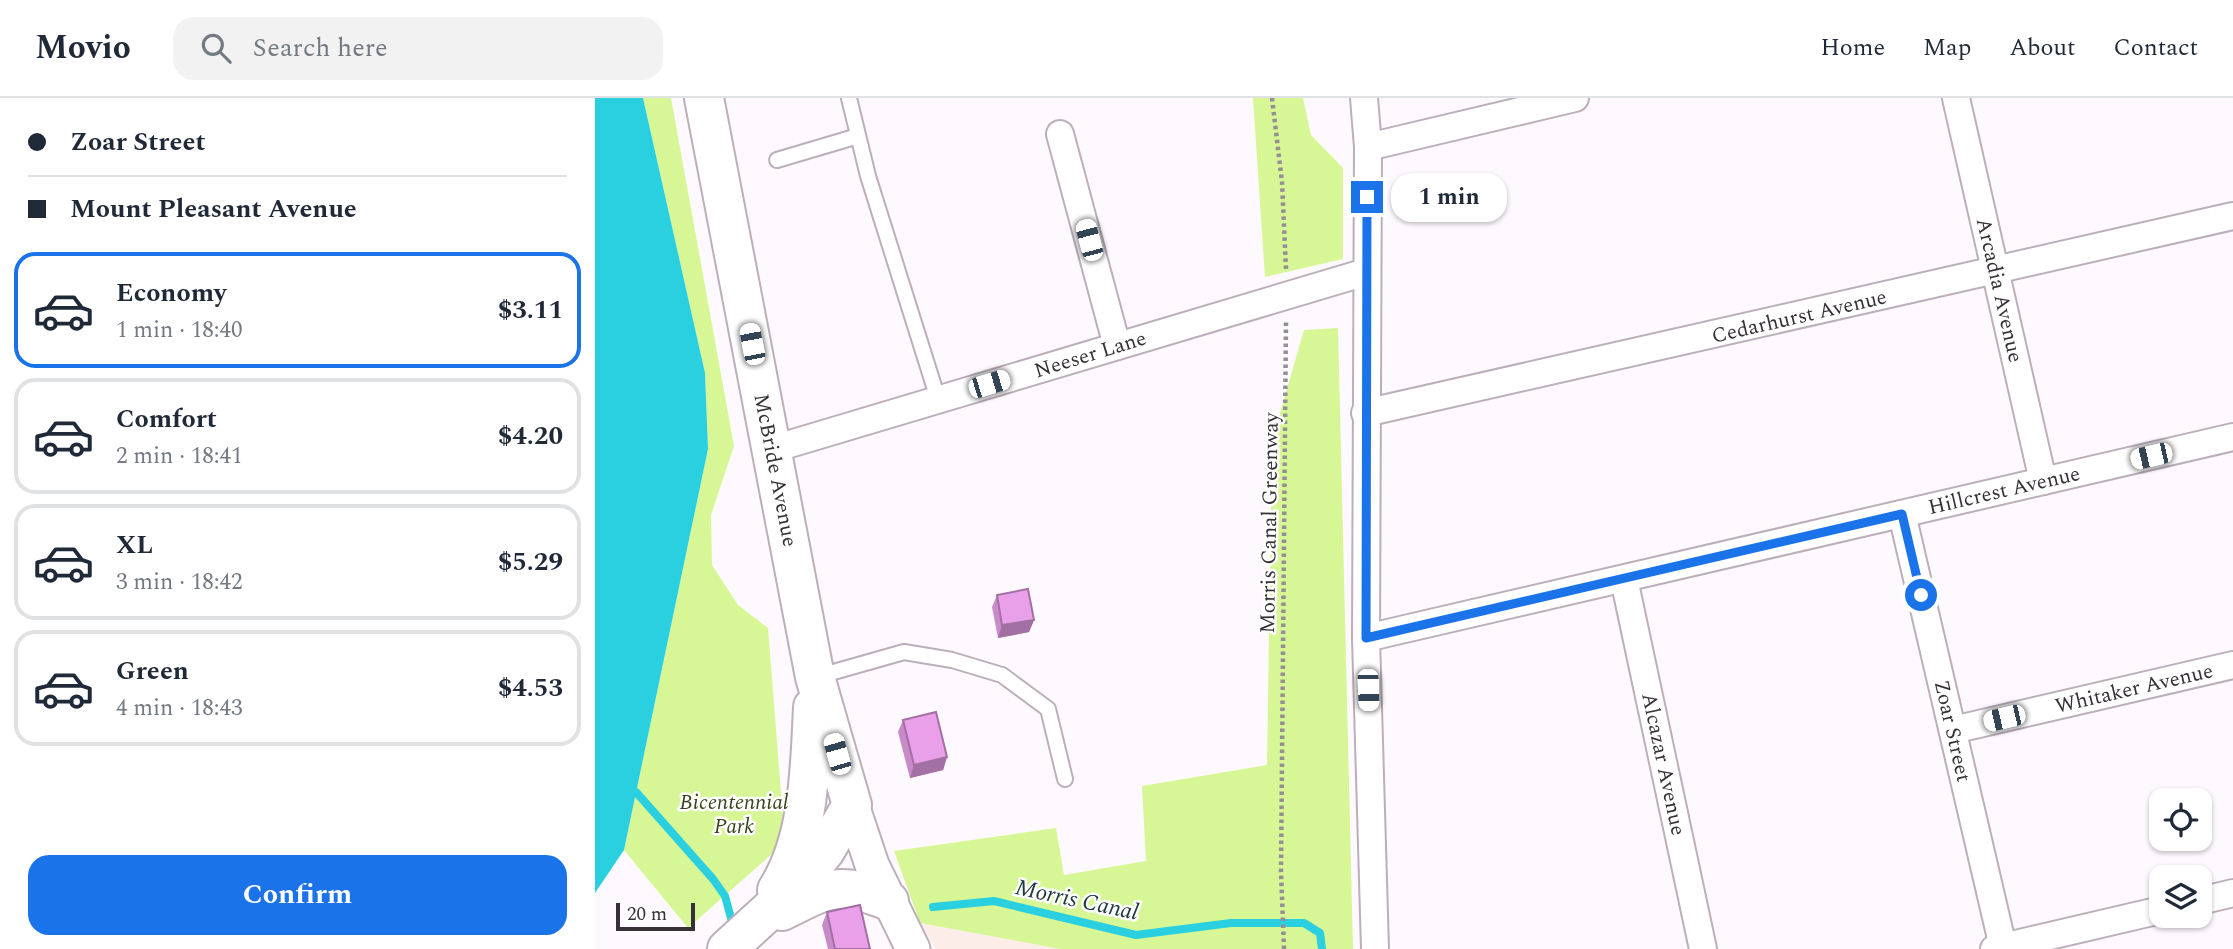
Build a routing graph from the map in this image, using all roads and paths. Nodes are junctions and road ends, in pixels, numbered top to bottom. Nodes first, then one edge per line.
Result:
1 (704, 98) edge
2 (849, 98) edge
3 (1272, 98) edge
4 (1364, 98) edge
5 (1575, 98) edge
6 (1956, 98) edge
7 (1060, 134) dead end
8 (858, 136) junction
9 (1368, 146) junction
10 (777, 160) dead end
11 (2233, 216) edge
12 (1366, 272) junction
13 (1996, 272) junction
14 (1287, 295) junction
15 (1117, 346) junction
16 (938, 400) junction
17 (1365, 413) junction
18 (2233, 437) edge
19 (773, 449) junction
20 (2043, 481) junction
21 (1902, 514) junction
22 (1624, 579) junction
23 (1366, 638) junction
24 (2233, 664) edge
25 (815, 677) junction
26 (1953, 730) junction
27 (1065, 779) dead end
28 (852, 805) junction
29 (2233, 893) edge
30 (2212, 898) edge
31 (889, 901) junction
32 (2149, 913) edge
33 (755, 924) junction
34 (1999, 948) edge
35 (727, 949) edge
36 (913, 949) edge
37 (1284, 949) edge
38 (1375, 949) edge
39 (1703, 949) edge

1 - 19 main road, McBride Avenue
2 - 8 lane
3 - 14 path, Morris Canal Greenway
4 - 9 street
5 - 9 street
6 - 13 street, Arcadia Avenue
7 - 15 street
8 - 10 lane
8 - 16 lane
9 - 12 street
11 - 13 street, Cedarhurst Avenue
12 - 14 street, Neeser Lane
12 - 17 street
13 - 17 street, Cedarhurst Avenue
13 - 20 street, Arcadia Avenue
14 - 15 street, Neeser Lane
14 - 37 path, Morris Canal Greenway
15 - 16 street, Neeser Lane
16 - 19 street, Neeser Lane
17 - 23 street
18 - 20 street, Hillcrest Avenue
19 - 25 main road, McBride Avenue
20 - 21 street, Hillcrest Avenue
21 - 22 street, Hillcrest Avenue
21 - 26 street, Zoar Street
22 - 23 street, Hillcrest Avenue
22 - 39 street, Alcazar Avenue
23 - 38 street
24 - 26 street, Whitaker Avenue
25 - 27 lane
25 - 28 main road, McBride Avenue
25 - 33 main road, McBride Avenue
26 - 34 street, Zoar Street
28 - 31 street
28 - 33 main road, McBride Avenue
29 - 30 street
31 - 33 main road
31 - 36 street
32 - 34 street
33 - 35 main road, McBride Avenue

